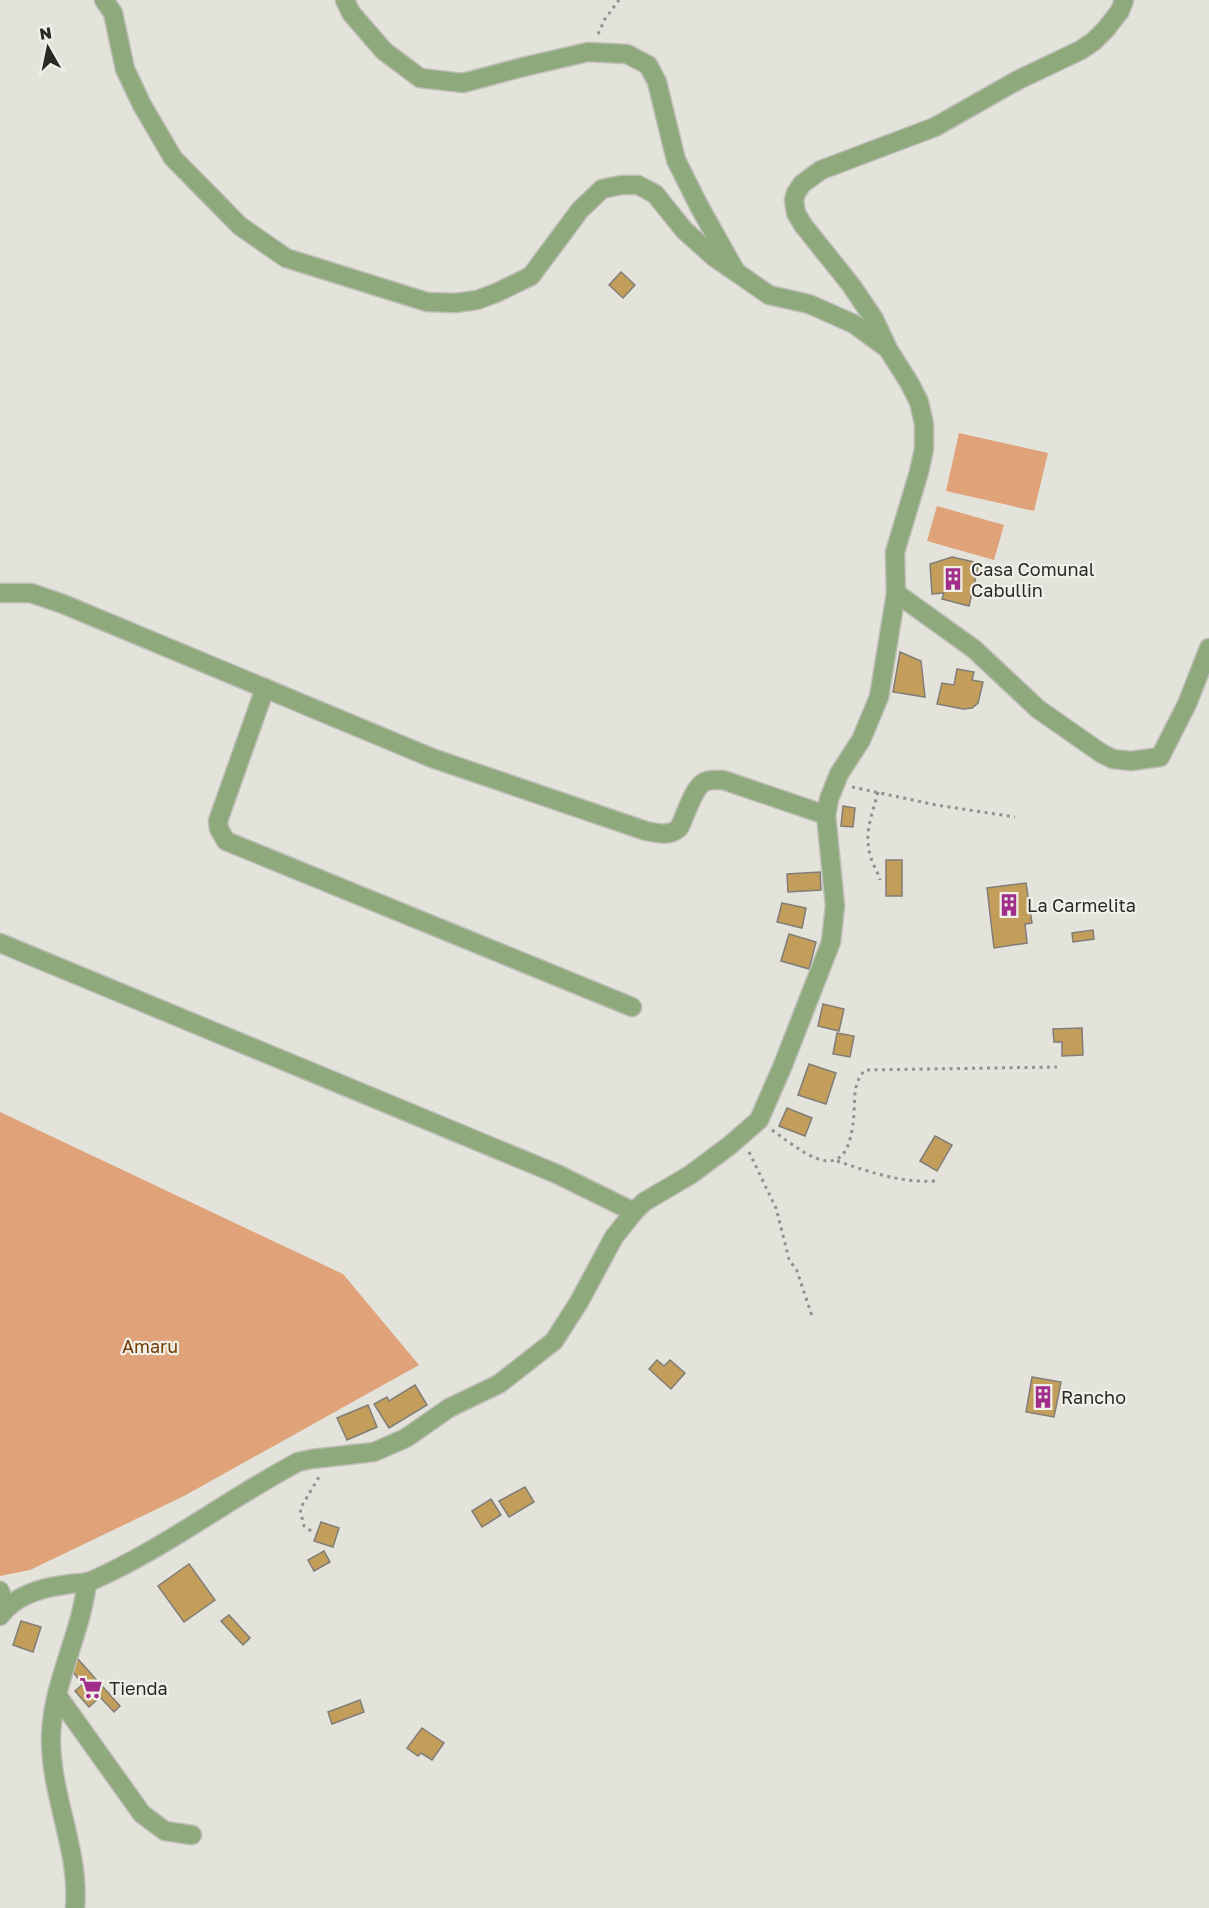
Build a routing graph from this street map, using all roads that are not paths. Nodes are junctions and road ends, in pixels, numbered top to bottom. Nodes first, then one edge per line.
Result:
1 (104, 0) edge
2 (345, 0) edge
3 (1124, 0) edge
4 (736, 272) junction
5 (888, 349) junction
6 (0, 593) edge
7 (896, 593) junction
8 (1209, 648) edge
9 (265, 688) junction
10 (826, 815) junction
11 (0, 943) edge
12 (632, 1007) dead end
13 (634, 1212) junction
14 (87, 1582) junction
15 (2, 1605) edge
16 (57, 1695) junction
17 (192, 1835) dead end
18 (75, 1908) edge

1 - 4 street
2 - 4 street
3 - 5 street
4 - 5 street
5 - 7 street
6 - 9 street
7 - 8 street
7 - 10 street
9 - 10 street
9 - 12 street
10 - 13 street
11 - 13 street
13 - 14 street
14 - 15 street
14 - 16 street
16 - 17 street
16 - 18 street

